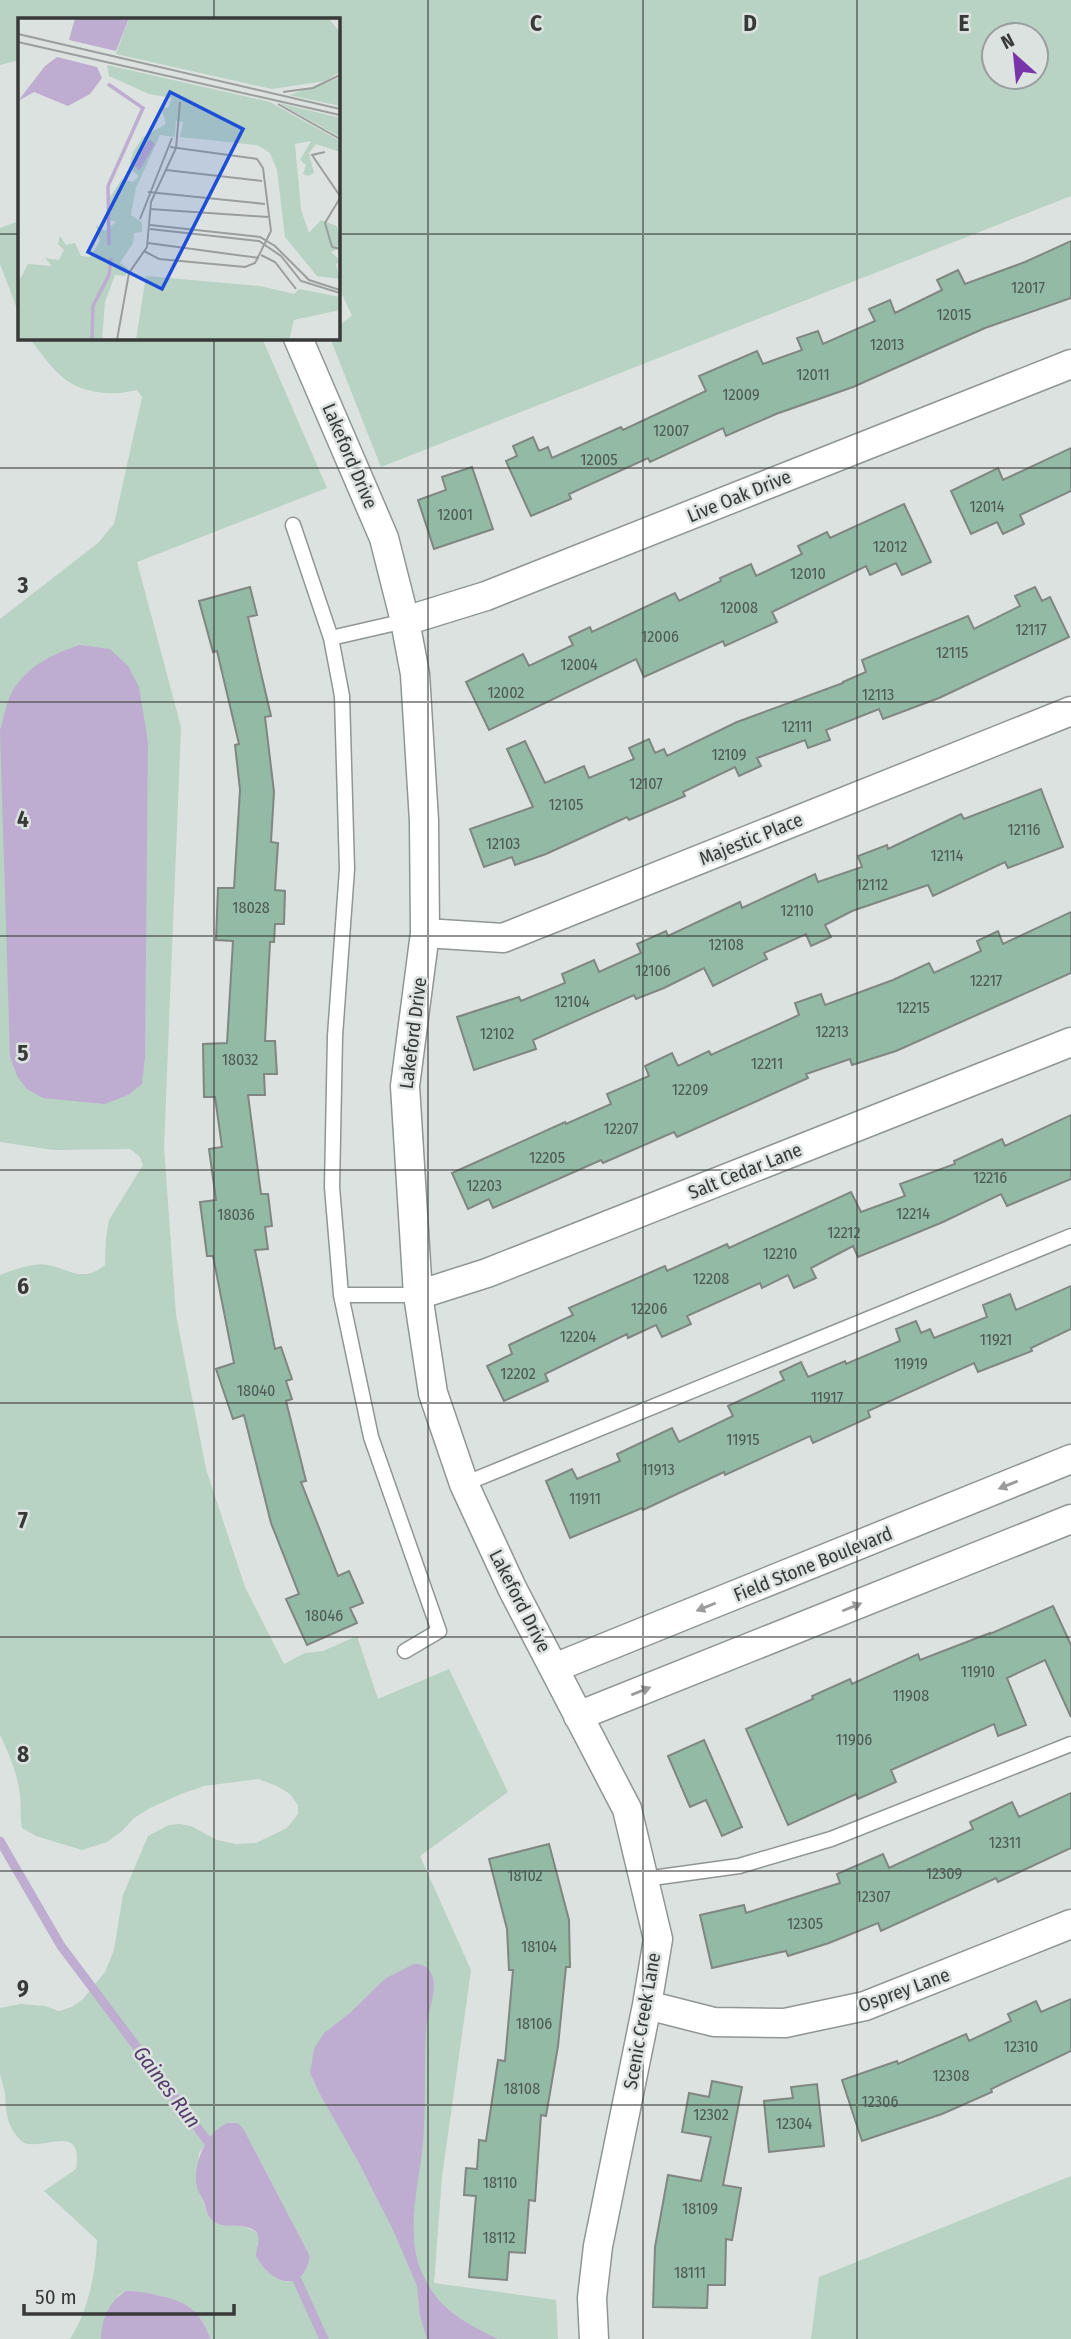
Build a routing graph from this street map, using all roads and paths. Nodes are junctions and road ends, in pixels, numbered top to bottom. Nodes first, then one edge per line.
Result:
1 (299, 340) edge
2 (1071, 364) edge
3 (293, 525) dead end
4 (405, 621) junction
5 (331, 638) junction
6 (1071, 711) edge
7 (425, 933) junction
8 (1071, 1042) edge
9 (1071, 1236) edge
10 (341, 1295) junction
11 (418, 1295) junction
12 (1071, 1459) edge
13 (464, 1484) junction
14 (1071, 1519) edge
15 (405, 1651) dead end
16 (554, 1668) junction
17 (578, 1716) junction
18 (1071, 1744) edge
19 (645, 1879) junction
20 (1071, 1924) edge
21 (647, 2005) junction
22 (594, 2339) edge

1 - 4 street, Lakeford Drive
2 - 4 street, Live Oak Drive
3 - 5 lane
4 - 5 lane
4 - 7 street, Lakeford Drive
5 - 10 lane
6 - 7 street, Majestic Place
7 - 11 street, Lakeford Drive
8 - 11 street, Salt Cedar Lane
9 - 13 lane
10 - 11 lane
10 - 15 lane
11 - 13 street, Lakeford Drive
12 -> 16 street, Field Stone Boulevard
13 - 16 street, Lakeford Drive
17 -> 14 street
16 - 17 street, Lakeford Drive
17 - 19 street, Scenic Creek Lane
18 - 19 lane
19 - 21 street, Scenic Creek Lane
20 - 21 street, Osprey Lane
21 - 22 street, Scenic Creek Lane

